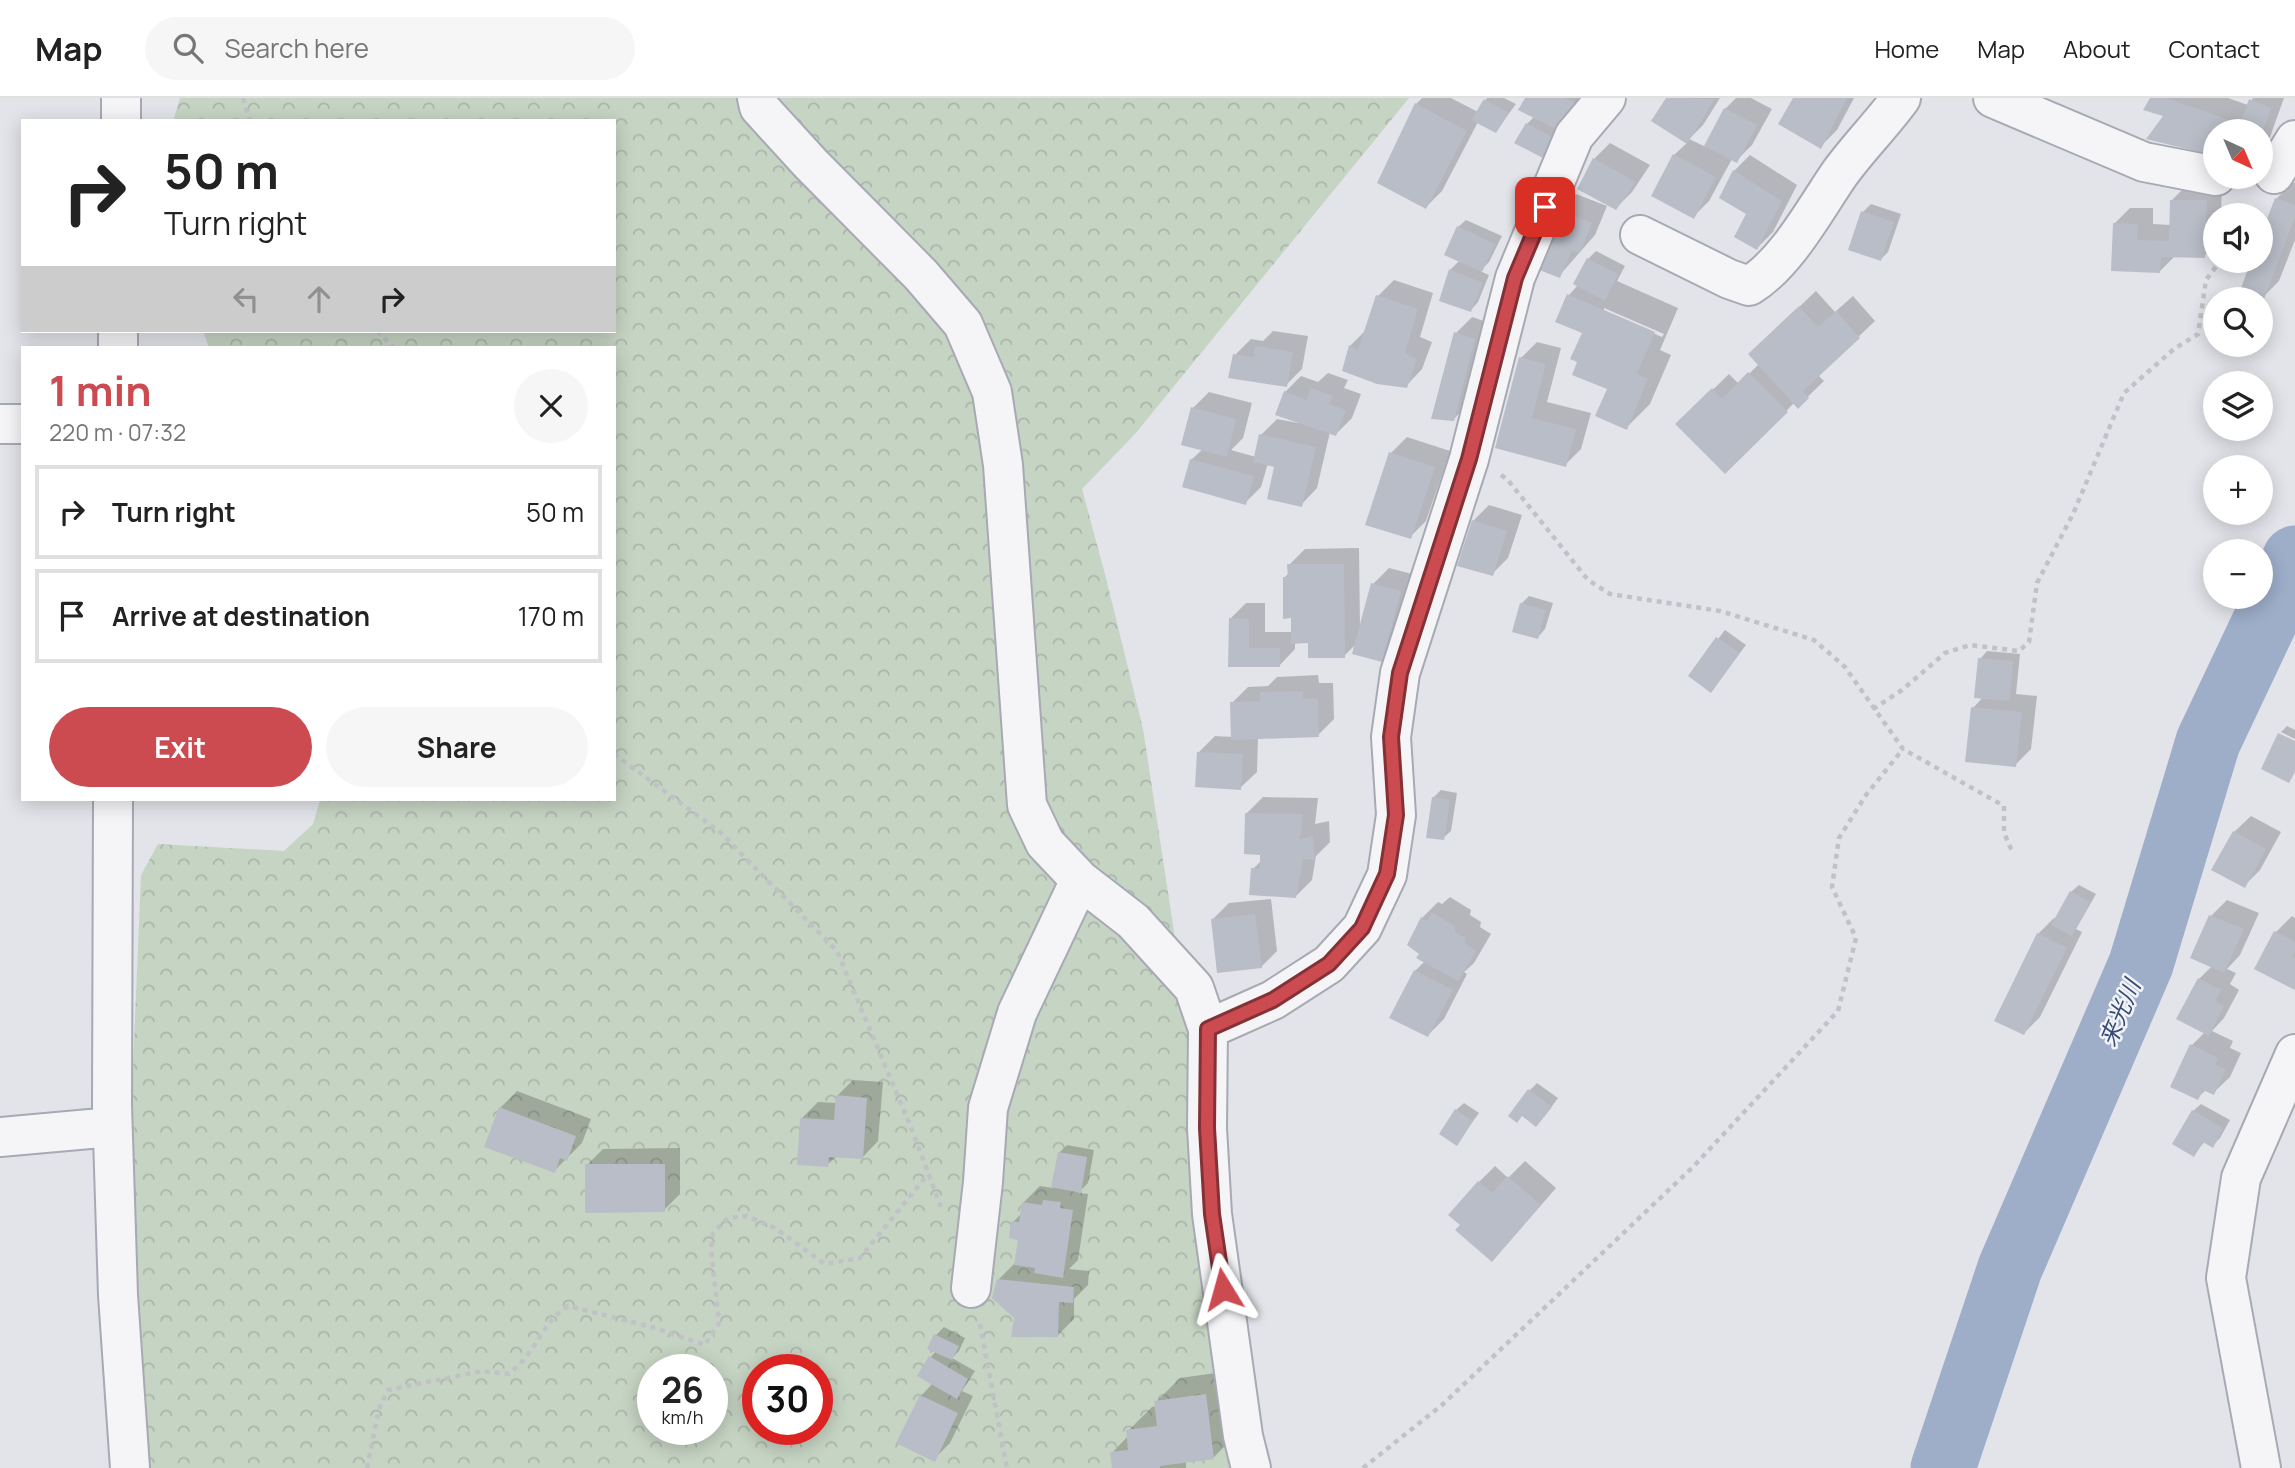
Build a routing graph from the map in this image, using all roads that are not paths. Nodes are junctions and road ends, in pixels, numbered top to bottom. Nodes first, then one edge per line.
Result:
1 (121, 98) edge
2 (757, 98) edge
3 (1606, 98) edge
4 (1901, 98) edge
5 (1993, 98) edge
6 (121, 119) edge
7 (2295, 140) edge
8 (2203, 173) edge
9 (2277, 174) edge
10 (1640, 235) dead end
11 (0, 424) edge
12 (21, 424) edge
13 (113, 801) edge
14 (1080, 880) junction
15 (1208, 1029) junction
16 (2295, 1054) edge
17 (112, 1127) junction
18 (0, 1137) edge
19 (971, 1288) road end
20 (130, 1468) edge
21 (1251, 1468) edge
22 (2261, 1468) edge

1 - 6 street
2 - 14 street
3 - 15 street
4 - 10 street
5 - 8 street
7 - 9 street
11 - 12 street
13 - 17 street
14 - 15 street
14 - 19 street
15 - 21 street
16 - 22 street
17 - 18 street
17 - 20 street

